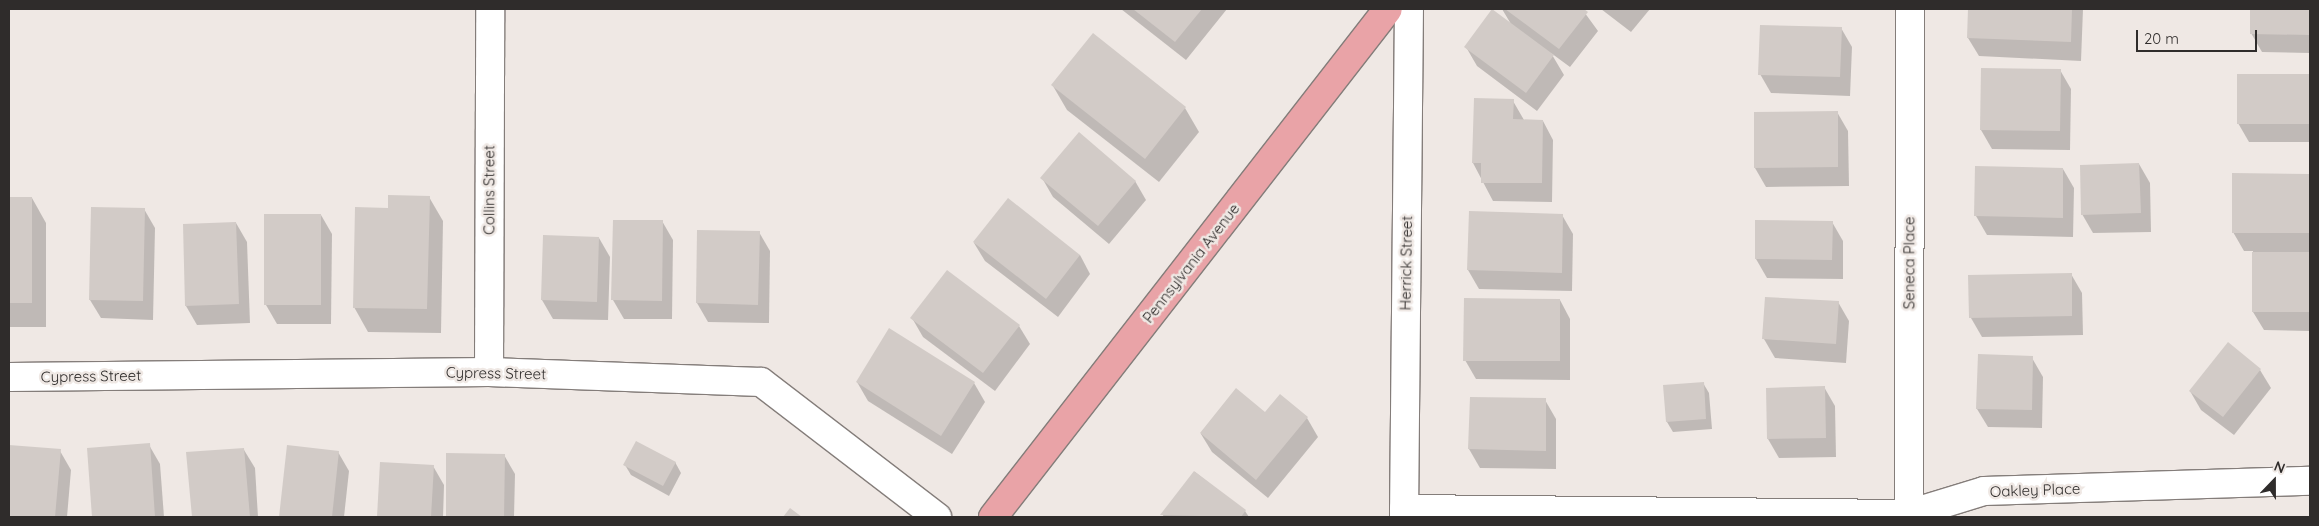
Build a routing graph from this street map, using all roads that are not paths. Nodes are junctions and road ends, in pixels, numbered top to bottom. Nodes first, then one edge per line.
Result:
1 (490, 9) edge
2 (1388, 9) edge
3 (1409, 9) edge
4 (1910, 9) edge
5 (489, 372) junction
6 (9, 377) edge
7 (2310, 481) edge
8 (1404, 513) edge
9 (1909, 516) edge
10 (937, 517) edge
11 (993, 517) edge

1 - 5 street, Collins Street
2 - 11 main road, Pennsylvania Avenue
3 - 8 street, Herrick Street
4 - 9 street, Seneca Place
5 - 6 street, Cypress Street
5 - 10 street, Cypress Street
7 - 9 street, Oakley Place
8 - 9 street, Oakley Place

